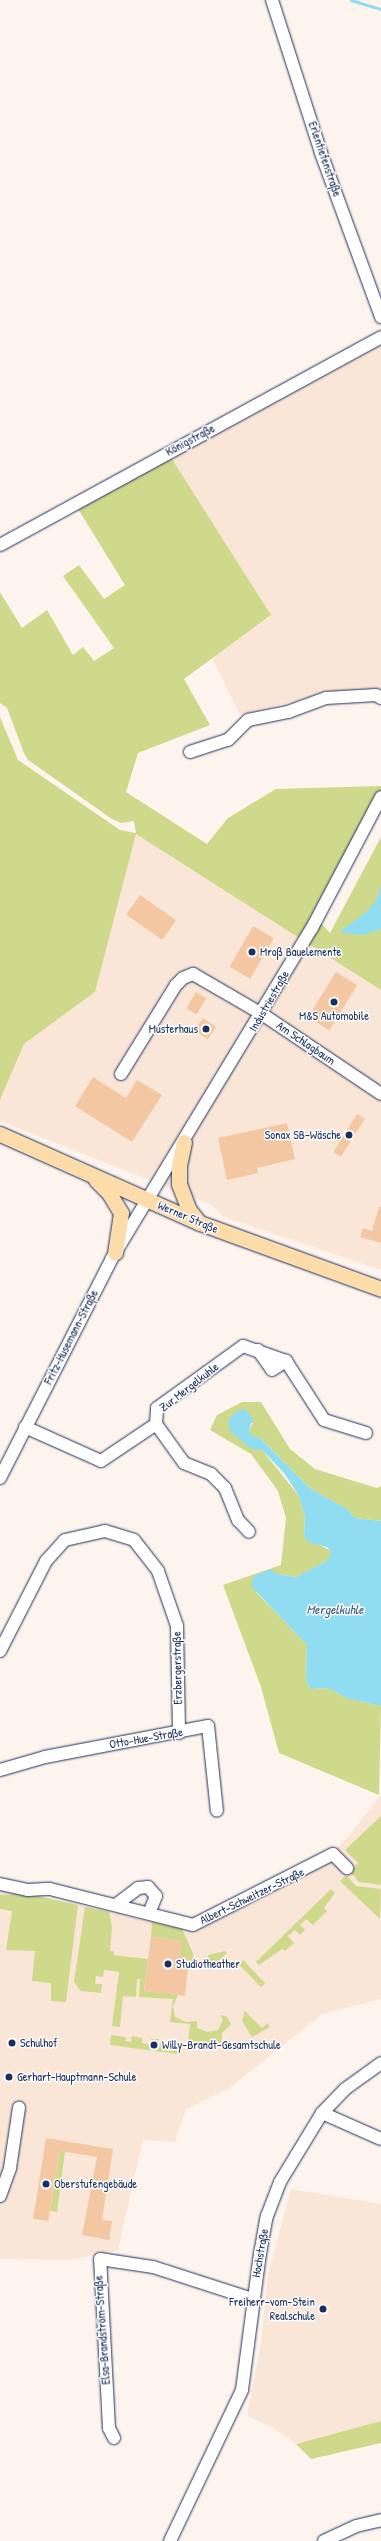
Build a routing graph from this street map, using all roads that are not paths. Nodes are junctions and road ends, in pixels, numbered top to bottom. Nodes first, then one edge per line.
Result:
1 (272, 0) edge
2 (381, 317) edge
3 (381, 337) edge
4 (0, 545) edge
5 (381, 698) edge
6 (190, 752) dead end
7 (381, 797) edge
8 (262, 1014) junction
9 (121, 1074) dead end
10 (381, 1094) edge
11 (0, 1134) edge
12 (184, 1142) junction
13 (89, 1174) junction
14 (148, 1200) junction
15 (200, 1223) junction
16 (115, 1253) junction
17 (381, 1289) edge
18 (156, 1424) junction
19 (25, 1426) junction
20 (366, 1433) dead end
21 (0, 1478) edge
22 (248, 1532) dead end
23 (0, 1652) edge
24 (179, 1733) junction
25 (0, 1770) edge
26 (217, 1811) dead end
27 (347, 1868) dead end
28 (0, 1884) edge
29 (117, 1904) junction
30 (149, 1914) junction
31 (381, 2062) edge
32 (19, 2108) dead end
33 (322, 2112) junction
34 (381, 2139) edge
35 (0, 2196) edge
36 (252, 2299) junction
37 (114, 2438) dead end
38 (381, 2520) edge
39 (170, 2541) edge
40 (324, 2541) edge

1 - 2 street, Erlentiefenstraße
3 - 4 street, Königstraße
5 - 6 street
7 - 8 street, Industriestraße
8 - 9 street, Am Schlagbaum
8 - 10 street, Am Schlagbaum
8 - 12 street, Industriestraße
11 - 13 main road, Werner Straße
12 - 14 street, Industriestraße
12 - 15 main road
13 - 14 main road, Werner Straße
13 - 16 main road
14 - 15 main road, Werner Straße
14 - 16 street, Fritz-Husemann-Straße
15 - 17 main road, Werner Straße
16 - 19 street, Fritz-Husemann-Straße
18 - 19 street, Zur Mergelkuhle
18 - 20 street, Zur Mergelkuhle
18 - 22 street
19 - 21 street, Fritz-Husemann-Straße
23 - 24 street, Erzbergerstraße
24 - 25 street, Otto-Hue-Straße
24 - 26 street, Otto-Hue-Straße
27 - 30 street, Albert-Schweitzer-Straße
28 - 29 street, Albert-Schweitzer-Straße
29 - 30 street, Albert-Schweitzer-Straße
29 - 30 street
31 - 33 street, Hochstraße
32 - 35 street
33 - 34 street
33 - 36 street, Hochstraße
36 - 37 street, Elsa-Brandström-Straße
36 - 39 street, Hochstraße
38 - 40 street

